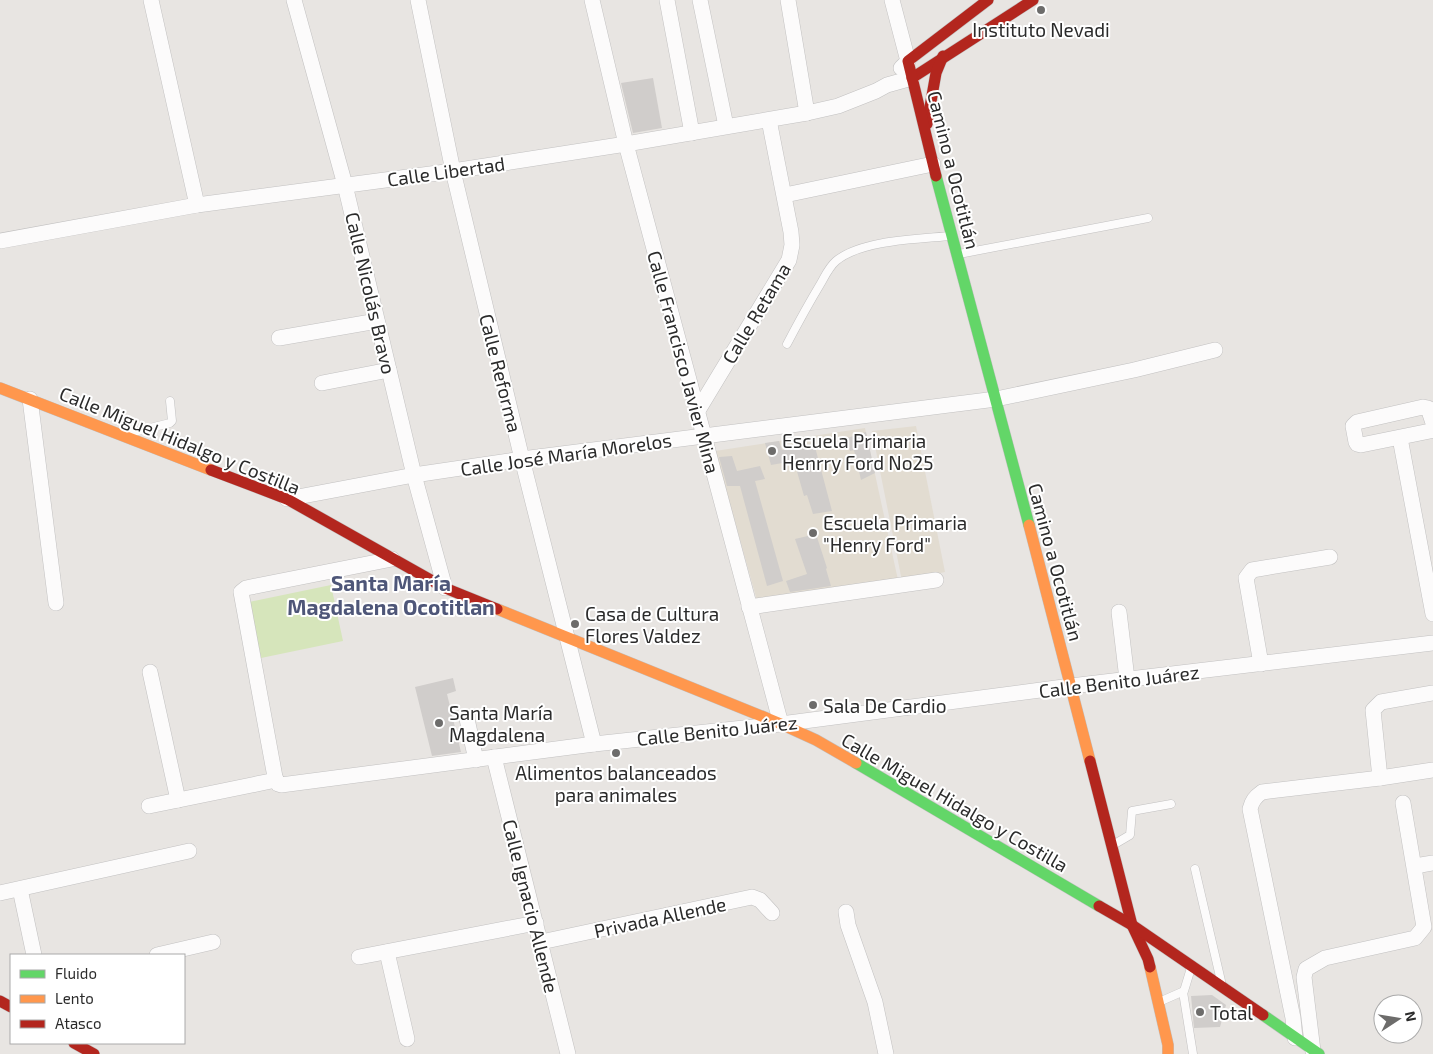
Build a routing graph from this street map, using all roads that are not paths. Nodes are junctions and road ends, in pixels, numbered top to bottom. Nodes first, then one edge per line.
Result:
1 (151, 0) edge
2 (294, 0) edge
3 (418, 0) edge
4 (592, 0) edge
5 (668, 0) edge
6 (700, 0) edge
7 (788, 0) edge
8 (892, 0) edge
9 (988, 0) edge
10 (1032, 0) edge
11 (944, 56) junction
12 (908, 61) junction
13 (912, 78) junction
14 (887, 84) junction
15 (807, 113) junction
16 (770, 120) junction
17 (726, 126) junction
18 (692, 133) junction
19 (925, 134) junction
20 (626, 144) junction
21 (933, 164) junction
22 (453, 170) junction
23 (345, 184) junction
24 (785, 195) junction
25 (197, 205) junction
26 (1148, 218) dead end
27 (952, 236) junction
28 (0, 241) edge
29 (957, 254) junction
30 (377, 321) junction
31 (279, 338) dead end
32 (787, 344) dead end
33 (1215, 350) dead end
34 (389, 370) junction
35 (322, 384) dead end
36 (0, 388) edge
37 (996, 399) junction
38 (30, 400) junction
39 (170, 401) dead end
40 (697, 412) junction
41 (1433, 423) edge
42 (1433, 428) edge
43 (120, 434) junction
44 (705, 436) junction
45 (1400, 438) junction
46 (522, 459) junction
47 (414, 475) junction
48 (287, 499) junction
49 (1330, 557) dead end
50 (392, 559) junction
51 (936, 580) dead end
52 (445, 588) junction
53 (56, 603) dead end
54 (749, 607) junction
55 (1119, 612) dead end
56 (1433, 614) edge
57 (567, 638) junction
58 (1433, 644) edge
59 (1261, 664) junction
60 (150, 672) dead end
61 (1127, 680) junction
62 (1071, 686) junction
63 (1433, 693) edge
64 (467, 719) dead end
65 (781, 724) junction
66 (594, 744) junction
67 (494, 757) junction
68 (476, 760) junction
69 (1433, 770) edge
70 (1380, 778) junction
71 (276, 779) junction
72 (178, 800) junction
73 (1403, 803) dead end
74 (1171, 804) dead end
75 (149, 806) dead end
76 (1111, 846) junction
77 (189, 851) dead end
78 (1433, 863) edge
79 (1415, 866) junction
80 (1196, 869) dead end
81 (20, 889) junction
82 (0, 893) edge
83 (846, 912) dead end
84 (772, 913) dead end
85 (536, 923) junction
86 (1132, 925) junction
87 (213, 942) dead end
88 (542, 942) junction
89 (387, 952) junction
90 (34, 954) edge
91 (161, 954) edge
92 (359, 957) dead end
93 (1192, 966) junction
94 (1222, 988) junction
95 (1183, 992) junction
96 (1158, 1003) junction
97 (1295, 1038) junction
98 (407, 1039) dead end
99 (76, 1044) edge
100 (1316, 1052) edge
101 (94, 1054) edge
102 (568, 1054) edge
103 (886, 1054) edge
104 (1168, 1054) edge
105 (1193, 1054) edge

1 - 25 street
2 - 23 street, Calle Nicolás Bravo
3 - 22 street, Calle Reforma
4 - 20 street, Calle Francisco Javier Mina
5 - 18 street
6 - 17 street
7 - 15 street
8 - 12 street
9 - 12 street
10 - 11 street, Camino a Ocotitlán
11 - 13 street, Camino a Ocotitlán
11 - 19 street
12 - 13 street, Camino a Ocotitlán
12 - 14 street, Calle Libertad
13 - 14 street, Calle Libertad
13 - 19 street, Camino a Ocotitlán
14 - 15 street, Calle Libertad
15 - 16 street, Calle Libertad
16 - 17 street, Calle Libertad
16 - 24 street, Calle Retama
17 - 18 street, Calle Libertad
18 - 20 street, Calle Libertad
19 - 21 street, Camino a Ocotitlán
20 - 22 street, Calle Libertad
20 - 40 street, Calle Francisco Javier Mina
21 - 24 street
21 - 27 street, Camino a Ocotitlán
22 - 23 street, Calle Libertad
22 - 46 street, Calle Reforma
23 - 25 street, Calle Libertad
23 - 30 street, Calle Nicolás Bravo
24 - 40 street, Calle Retama
25 - 28 street, Calle Libertad
26 - 29 lane
27 - 29 street, Camino a Ocotitlán
27 - 32 lane
29 - 37 street, Camino a Ocotitlán
30 - 31 street
30 - 34 street, Calle Nicolás Bravo
33 - 37 street, Calle José María Morelos
34 - 35 street
34 - 47 street, Calle Nicolás Bravo
36 - 38 street, Calle Miguel Hidalgo y Costilla
37 - 44 street, Calle José María Morelos
37 - 62 street, Camino a Ocotitlán
38 - 43 street, Calle Miguel Hidalgo y Costilla
38 - 53 street
39 - 43 lane
40 - 44 street, Calle Francisco Javier Mina
41 - 45 street
42 - 45 street
43 - 48 street, Calle Miguel Hidalgo y Costilla
44 - 46 street, Calle José María Morelos
44 - 54 street, Calle Francisco Javier Mina
45 - 56 street
46 - 47 street, Calle José María Morelos
46 - 57 street, Calle Reforma
47 - 48 street, Calle José María Morelos
47 - 52 street, Calle Nicolás Bravo
48 - 50 street, Calle Miguel Hidalgo y Costilla
49 - 59 street
50 - 52 street, Calle Miguel Hidalgo y Costilla
50 - 71 street
51 - 54 street
52 - 57 street, Calle Miguel Hidalgo y Costilla
54 - 65 street, Calle Francisco Javier Mina
55 - 61 street
57 - 65 street, Calle Miguel Hidalgo y Costilla
57 - 66 street, Calle Reforma
58 - 59 street, Calle Benito Juárez
59 - 61 street, Calle Benito Juárez
60 - 72 street
61 - 62 street, Calle Benito Juárez
62 - 65 street, Calle Benito Juárez
62 - 76 street, Camino a Ocotitlán
63 - 70 street
64 - 68 street
65 - 66 street, Calle Benito Juárez
65 - 86 street, Calle Miguel Hidalgo y Costilla
66 - 67 street, Calle Benito Juárez
67 - 68 street, Calle Benito Juárez
67 - 85 street, Calle Ignacio Allende
68 - 71 street, Calle Benito Juárez
69 - 70 street
70 - 97 street
71 - 72 street
72 - 75 street
73 - 79 street
74 - 76 lane
76 - 86 street, Camino a Ocotitlán
77 - 81 street
78 - 79 street
79 - 100 street
80 - 94 lane
81 - 82 street
81 - 90 street
83 - 103 street
84 - 88 street, Privada Allende
85 - 88 street, Calle Ignacio Allende
85 - 89 street
86 - 93 street, Calle Miguel Hidalgo y Costilla
86 - 96 street, Camino a Ocotitlán
87 - 91 street
88 - 102 street, Calle Ignacio Allende
89 - 92 street
89 - 98 street
93 - 94 street, Calle Miguel Hidalgo y Costilla
93 - 95 lane
94 - 97 street, Calle Miguel Hidalgo y Costilla
95 - 96 lane
95 - 105 lane
96 - 104 street, Camino a Ocotitlán
97 - 100 street, Calle Miguel Hidalgo y Costilla
99 - 101 street

